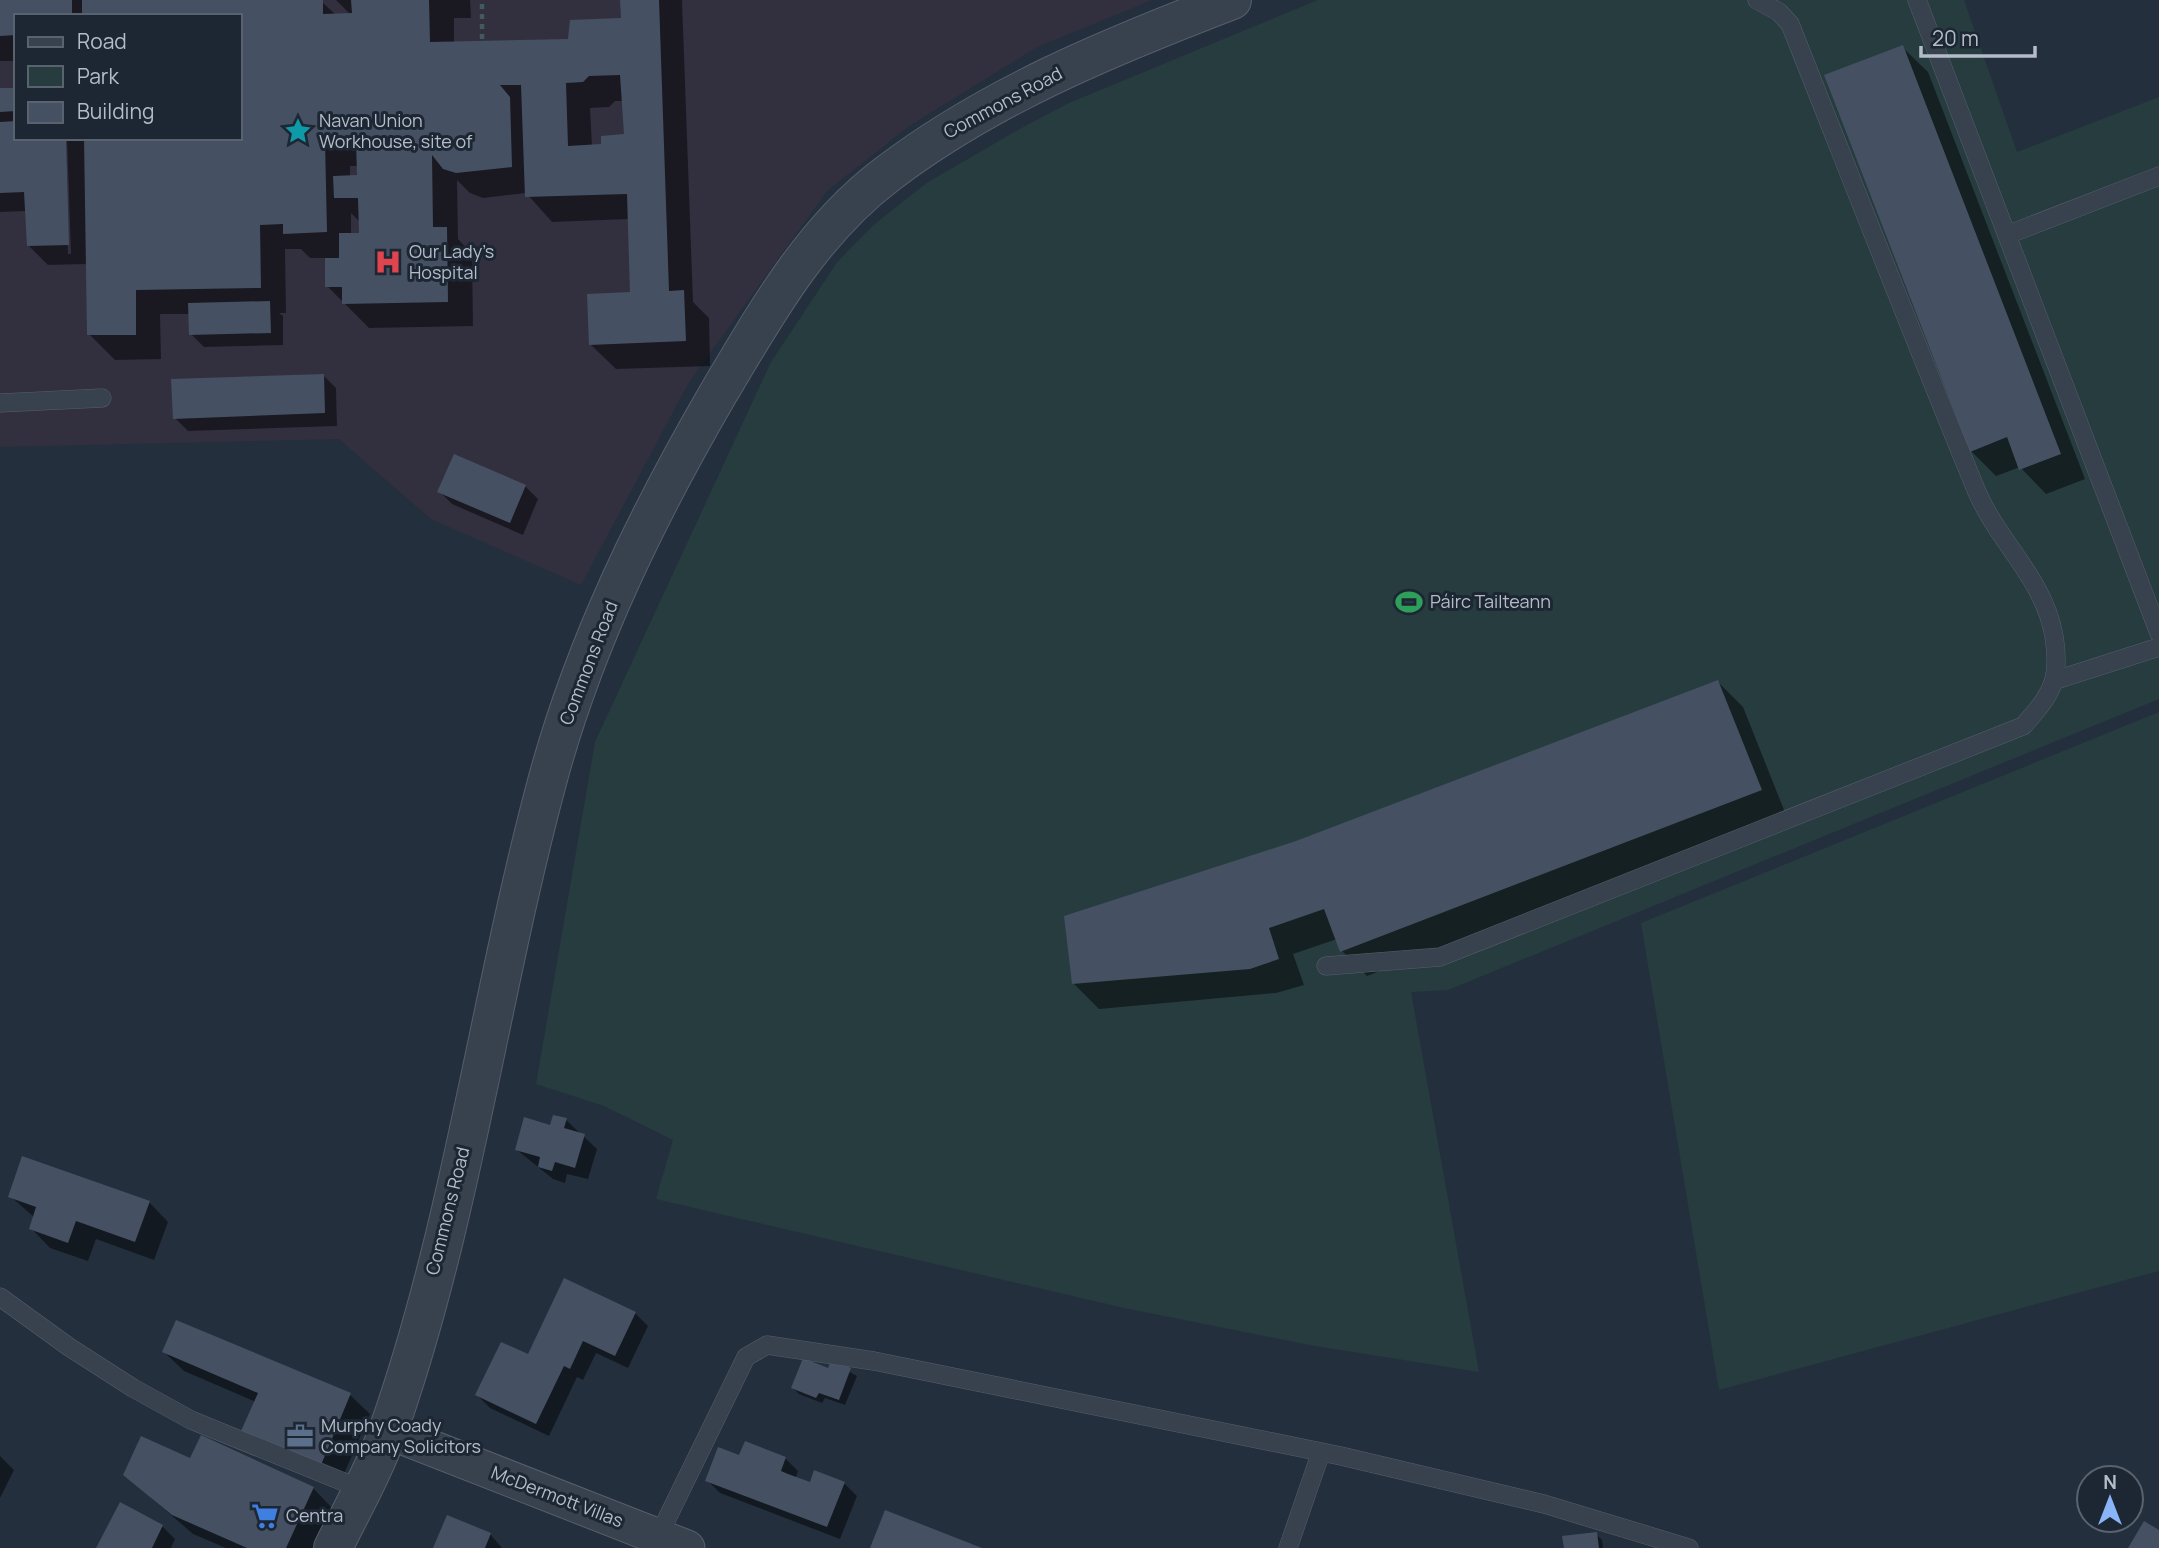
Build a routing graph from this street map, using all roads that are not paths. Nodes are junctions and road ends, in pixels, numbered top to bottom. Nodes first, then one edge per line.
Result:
1 (1233, 0) edge
2 (1757, 0) edge
3 (1917, 0) edge
4 (2159, 176) edge
5 (2007, 235) junction
6 (102, 398) dead end
7 (0, 403) edge
8 (2159, 633) edge
9 (2159, 647) edge
10 (2056, 680) junction
11 (1326, 966) dead end
12 (0, 1297) edge
13 (388, 1431) junction
14 (1321, 1452) junction
15 (361, 1489) junction
16 (673, 1542) edge
17 (333, 1548) edge
18 (1288, 1548) edge
19 (1689, 1548) edge

1 - 13 street, Commons Road
2 - 10 lane
3 - 5 lane
4 - 5 lane
5 - 8 lane
6 - 7 lane
9 - 10 lane
10 - 11 lane
12 - 15 lane
13 - 15 street, Commons Road
13 - 16 street, McDermott Villas
14 - 16 lane
14 - 18 lane
14 - 19 lane
15 - 17 street, Commons Road

